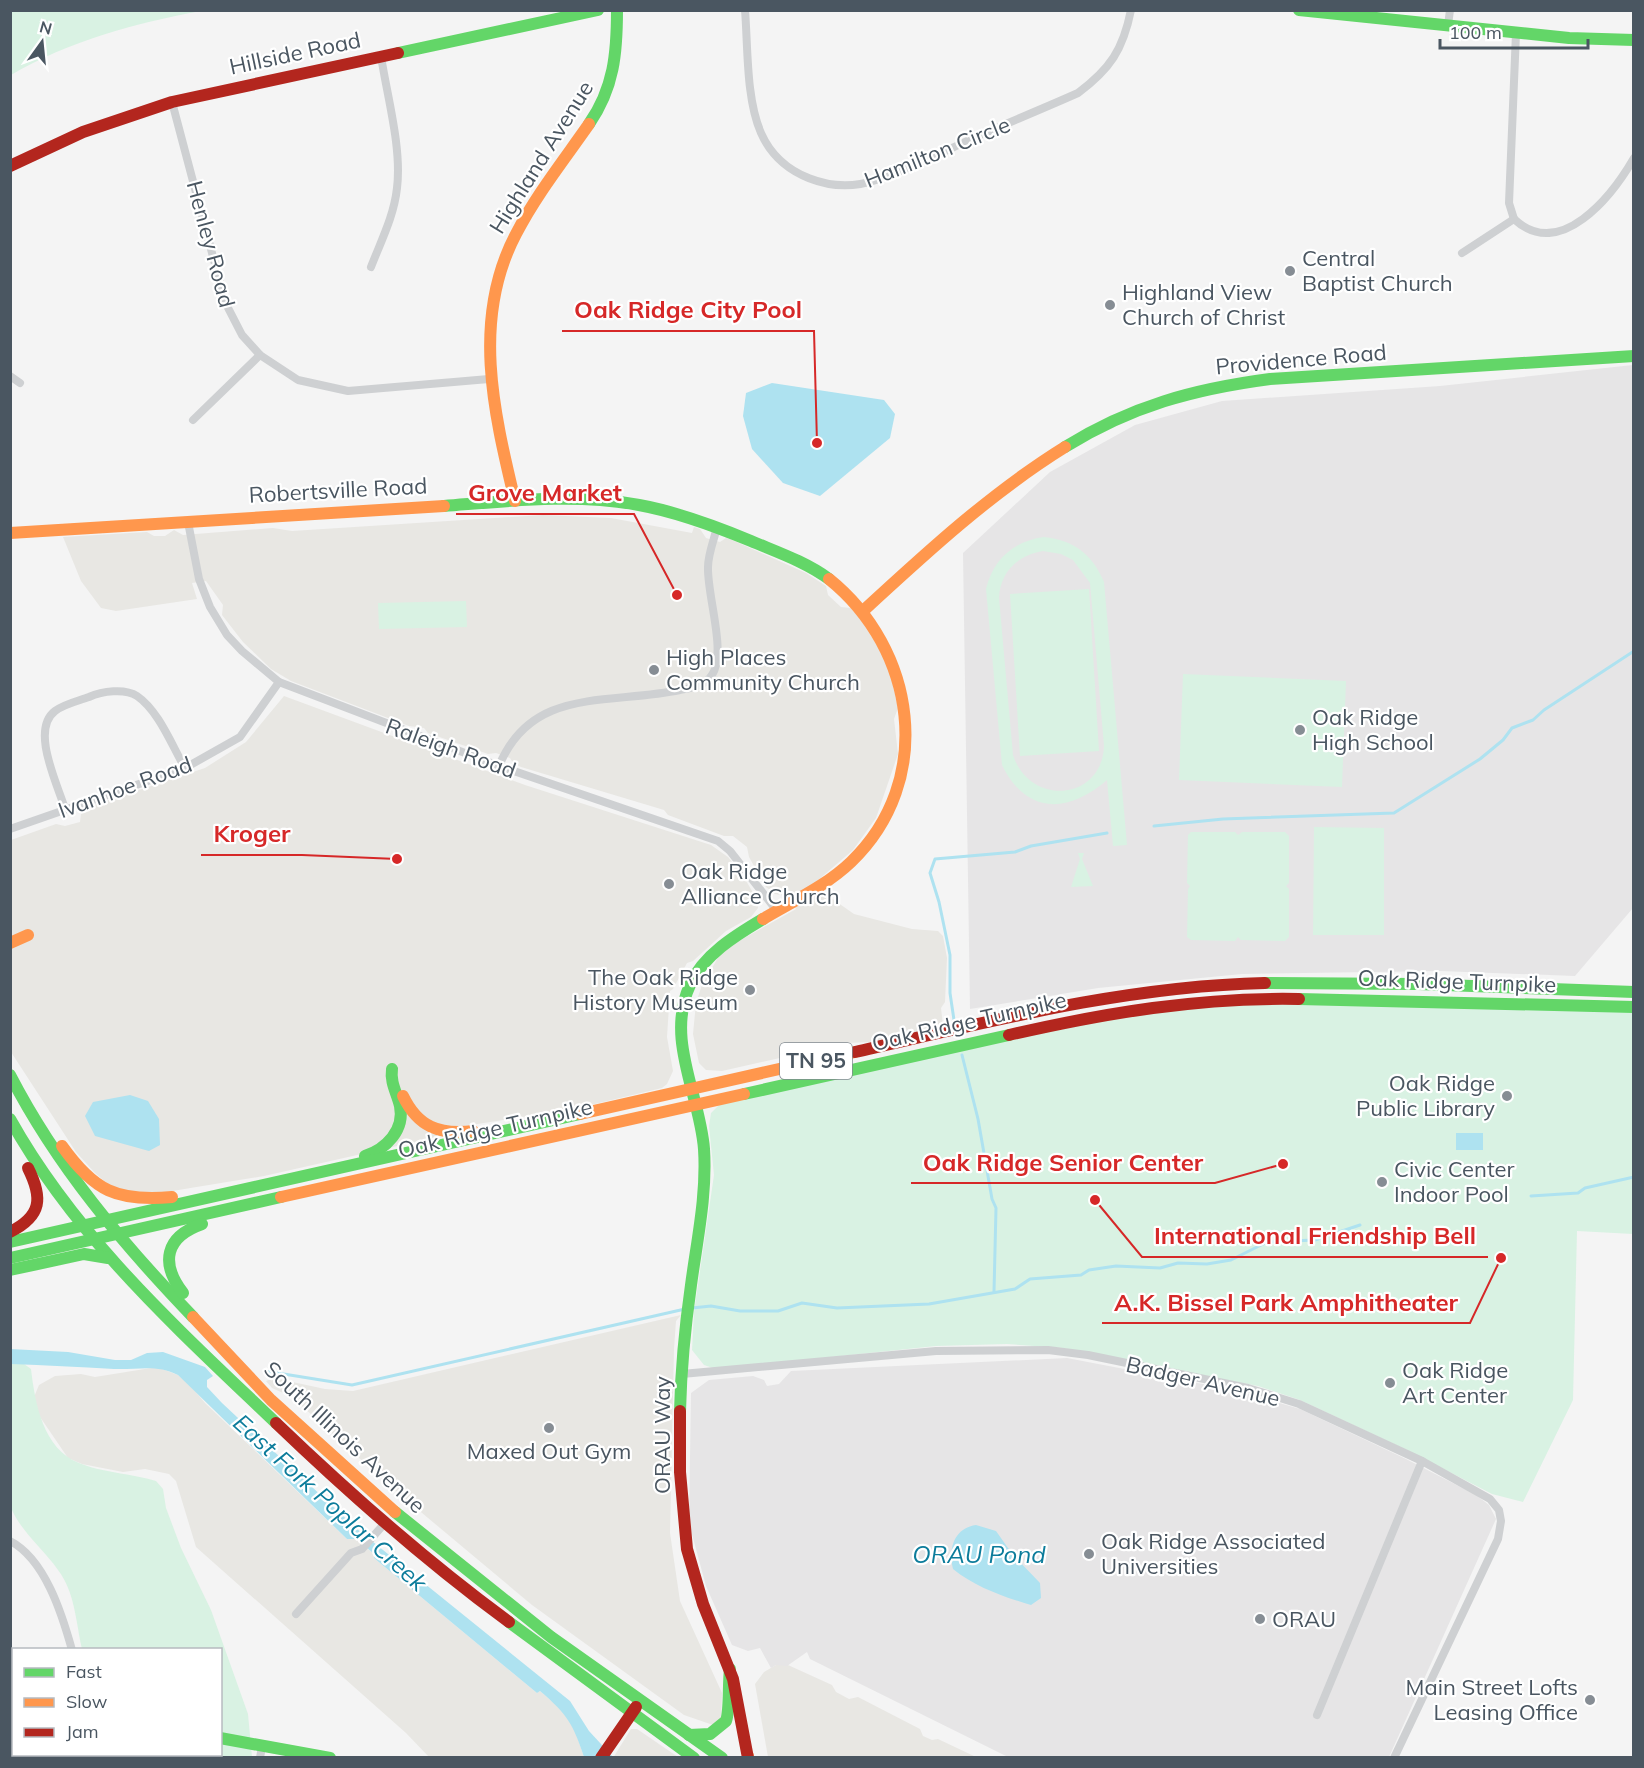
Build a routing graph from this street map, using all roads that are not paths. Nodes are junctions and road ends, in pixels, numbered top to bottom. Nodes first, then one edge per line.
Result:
1 (598, 10) edge
2 (617, 10) edge
3 (745, 10) edge
4 (1131, 10) edge
5 (1299, 10) edge
6 (1450, 10) edge
7 (1448, 25) junction
8 (1516, 33) junction
9 (1634, 40) edge
10 (381, 56) junction
11 (172, 102) junction
12 (1634, 158) edge
13 (10, 166) edge
14 (1514, 219) junction
15 (1462, 253) dead end
16 (371, 267) dead end
17 (260, 355) junction
18 (1634, 356) edge
19 (10, 376) edge
20 (489, 379) junction
21 (20, 383) dead end
22 (193, 420) dead end
23 (515, 501) junction
24 (188, 522) junction
25 (717, 527) junction
26 (10, 533) edge
27 (863, 610) junction
28 (279, 682) junction
29 (500, 766) junction
30 (186, 768) junction
31 (65, 809) junction
32 (10, 829) edge
33 (777, 911) junction
34 (1634, 984) edge
35 (1599, 991) junction
36 (1634, 992) edge
37 (1634, 1007) edge
38 (10, 1075) edge
39 (692, 1089) junction
40 (25, 1102) junction
41 (695, 1104) junction
42 (577, 1116) junction
43 (10, 1120) edge
44 (280, 1182) junction
45 (268, 1201) junction
46 (107, 1222) junction
47 (82, 1226) junction
48 (10, 1232) edge
49 (117, 1234) junction
50 (94, 1241) junction
51 (10, 1242) edge
52 (108, 1257) junction
53 (10, 1258) edge
54 (10, 1270) edge
55 (219, 1345) junction
56 (682, 1374) junction
57 (1422, 1461) junction
58 (380, 1528) junction
59 (10, 1541) edge
60 (296, 1614) dead end
61 (71, 1648) edge
62 (730, 1669) junction
63 (640, 1701) junction
64 (631, 1714) junction
65 (1317, 1715) dead end
66 (688, 1734) junction
67 (222, 1739) edge
68 (261, 1752) edge
69 (748, 1757) edge
70 (330, 1758) edge
71 (602, 1758) edge
72 (694, 1758) edge
73 (722, 1758) edge
74 (1394, 1758) edge

1 - 10 main road, Hillside Road
2 - 20 main road, Highland Avenue
3 - 4 street, Hamilton Circle
5 - 7 main road
6 - 7 street
7 - 8 main road
8 - 9 main road
8 - 14 street
10 - 11 main road, Hillside Road
10 - 16 street
11 - 13 main road, Hillside Road
11 - 17 street, Henley Road
12 - 14 street
14 - 15 street
17 - 20 street, Henley Road
17 - 22 street
18 - 27 main road, Providence Road
19 - 21 street
20 - 23 main road, Highland Avenue
23 - 24 main road, Robertsville Road
23 - 25 main road, Robertsville Road
24 - 26 main road, Robertsville Road
24 - 28 street, Raleigh Road
25 - 27 main road, Robertsville Road
25 - 29 street
27 - 33 main road, Robertsville Road
28 - 29 street, Raleigh Road
28 - 30 street, Ivanhoe Road
29 - 33 street, Raleigh Road
30 - 31 street, Ivanhoe Road
30 - 31 street
31 - 32 street, Ivanhoe Road
33 - 39 main road, Robertsville Road
34 - 35 main road
35 - 36 main road, Oak Ridge Turnpike / TN 95
35 - 39 main road, Oak Ridge Turnpike / TN 95
37 - 41 main road, Oak Ridge Turnpike / TN 95
38 - 40 main road, South Illinois Avenue
39 - 41 main road, Robertsville Road
39 - 42 main road, Oak Ridge Turnpike / TN 95
40 - 44 main road
40 - 46 main road, South Illinois Avenue
41 - 45 main road, Oak Ridge Turnpike / TN 95
41 - 56 main road, ORAU Way
42 - 44 main road, Oak Ridge Turnpike / TN 95
42 - 44 main road
43 - 47 main road, South Illinois Avenue
43 - 48 main road
44 - 46 main road, Oak Ridge Turnpike / TN 95
45 - 49 main road, Oak Ridge Turnpike / TN 95
45 - 55 main road
46 - 47 main road, Oak Ridge Turnpike / TN 95
46 - 49 main road, South Illinois Avenue
47 - 50 main road, South Illinois Avenue
47 - 51 main road, Oak Ridge Turnpike / TN 95
49 - 50 main road, Oak Ridge Turnpike / TN 95
49 - 55 main road, South Illinois Avenue
50 - 52 main road, South Illinois Avenue
50 - 53 main road, Oak Ridge Turnpike / TN 95
52 - 54 main road
52 - 58 main road, South Illinois Avenue
55 - 63 main road, South Illinois Avenue
56 - 57 street, Badger Avenue
56 - 62 main road, ORAU Way
57 - 65 street
57 - 74 street, Badger Avenue
58 - 60 street
58 - 64 main road, South Illinois Avenue
59 - 61 street
62 - 66 main road
62 - 69 main road, ORAU Way
63 - 64 main road
63 - 66 main road, South Illinois Avenue
64 - 71 main road
64 - 72 main road, South Illinois Avenue
66 - 73 main road, South Illinois Avenue
67 - 68 main road
68 - 70 main road

